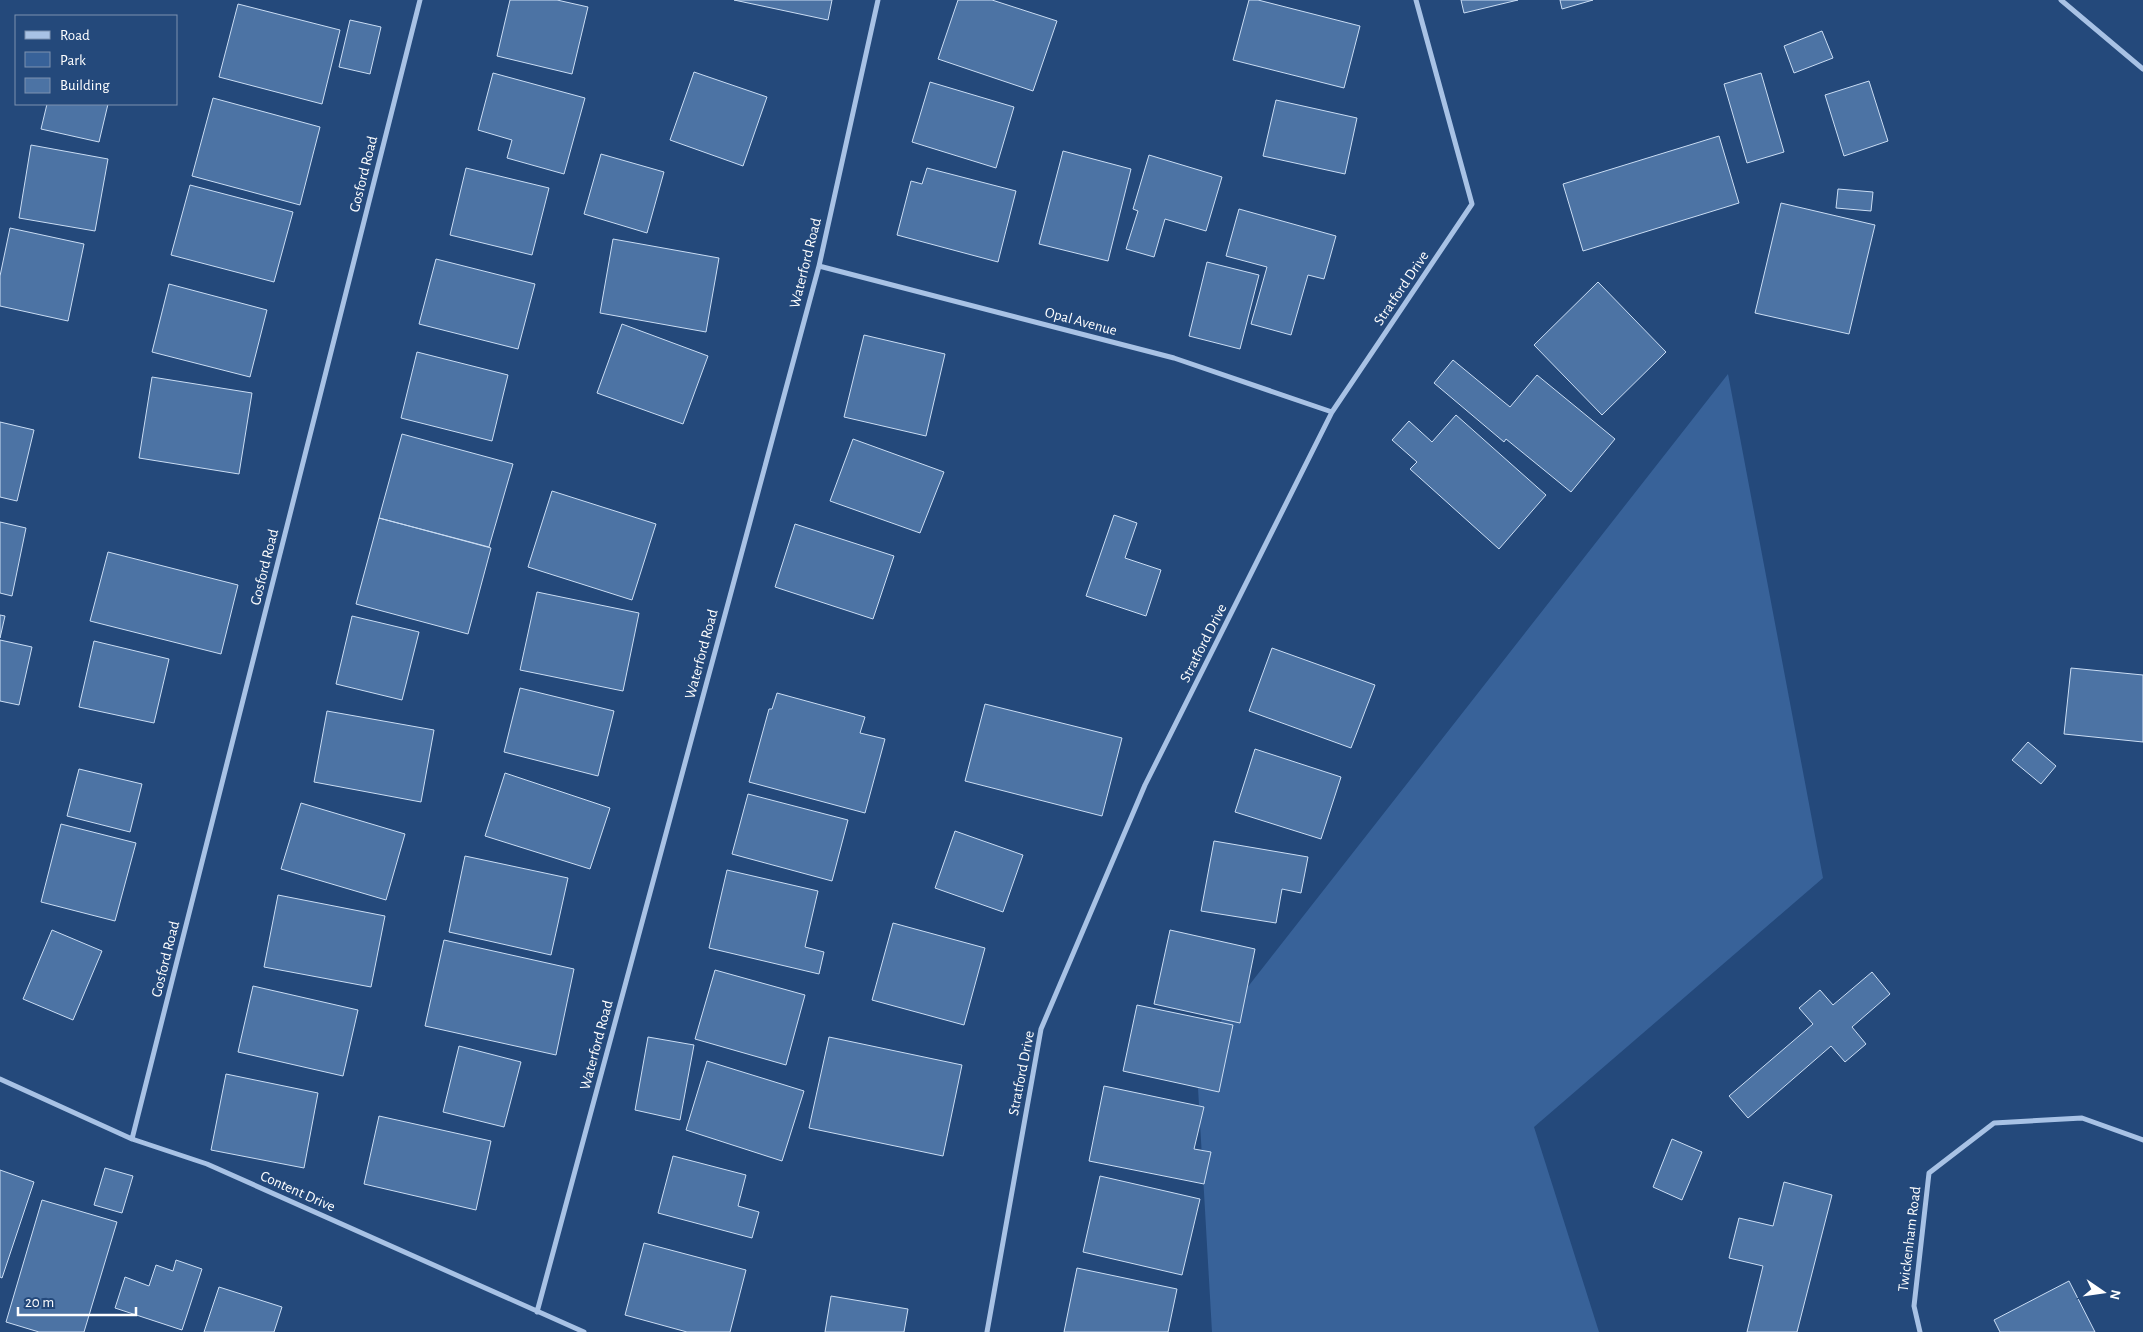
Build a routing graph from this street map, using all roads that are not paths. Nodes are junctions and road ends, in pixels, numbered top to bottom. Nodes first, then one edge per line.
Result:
1 (420, 0) edge
2 (878, 0) edge
3 (1416, 0) edge
4 (2061, 0) edge
5 (2143, 69) edge
6 (819, 266) junction
7 (1332, 412) junction
8 (0, 1079) edge
9 (132, 1139) junction
10 (2143, 1140) edge
11 (536, 1312) junction
12 (584, 1332) edge
13 (987, 1332) edge
14 (1920, 1332) edge

1 - 9 street, Gosford Road
2 - 6 street, Waterford Road
3 - 7 street, Stratford Drive
4 - 5 street
6 - 7 street, Opal Avenue
6 - 11 street, Waterford Road
7 - 13 street, Stratford Drive
8 - 9 street, Content Drive
9 - 11 street, Content Drive
10 - 14 street, Twickenham Road
11 - 12 street, Content Drive

